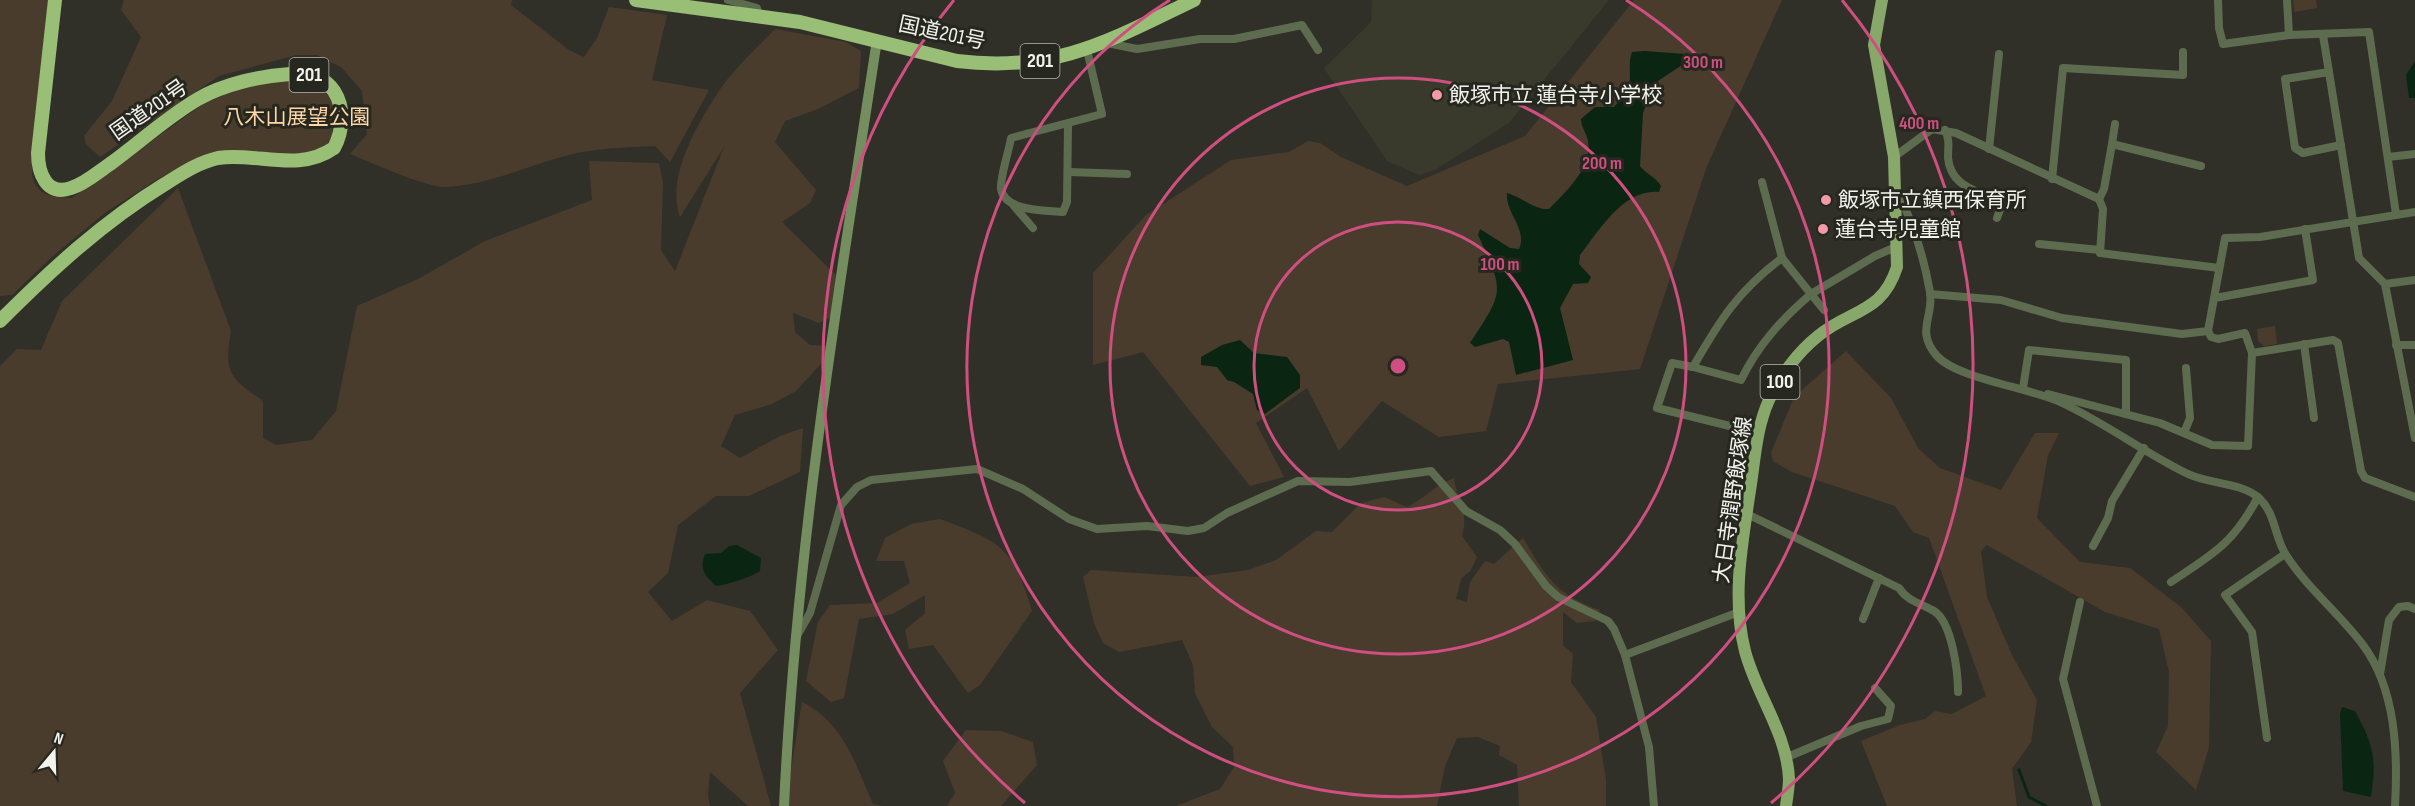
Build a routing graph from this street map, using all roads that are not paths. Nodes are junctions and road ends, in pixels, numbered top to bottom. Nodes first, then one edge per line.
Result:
1 (55, 0) edge
2 (636, 0) edge
3 (728, 0) edge
4 (1194, 0) edge
5 (1882, 0) edge
6 (2217, 0) edge
7 (2287, 0) edge
8 (759, 17) junction
9 (2289, 35) junction
10 (2323, 35) junction
11 (877, 40) junction
12 (1105, 43) junction
13 (1087, 50) junction
14 (1318, 50) dead end
15 (2182, 52) dead end
16 (1999, 54) dead end
17 (2329, 72) junction
18 (2115, 124) dead end
19 (1068, 125) junction
20 (1946, 130) junction
21 (2112, 144) junction
22 (2341, 145) junction
23 (1989, 149) junction
24 (2415, 154) edge
25 (1894, 157) junction
26 (2388, 157) junction
27 (2201, 166) dead end
28 (1068, 172) junction
29 (1127, 174) dead end
30 (2052, 179) junction
31 (1762, 182) dead end
32 (1897, 190) junction
33 (2099, 199) junction
34 (1012, 203) junction
35 (2415, 212) edge
36 (2396, 214) junction
37 (1997, 218) dead end
38 (2353, 222) junction
39 (1033, 228) dead end
40 (2305, 230) junction
41 (2039, 244) dead end
42 (1898, 246) junction
43 (2100, 250) junction
44 (1782, 258) junction
45 (2219, 268) junction
46 (2415, 280) edge
47 (2385, 284) junction
48 (1811, 294) junction
49 (1930, 294) junction
50 (2215, 298) junction
51 (1824, 310) dead end
52 (0, 321) edge
53 (2208, 331) junction
54 (2304, 344) junction
55 (2396, 345) junction
56 (2415, 345) edge
57 (2252, 353) junction
58 (1693, 367) junction
59 (2186, 368) dead end
60 (2023, 388) junction
61 (2037, 393) junction
62 (2126, 414) junction
63 (2314, 418) dead end
64 (1758, 433) junction
65 (2184, 433) junction
66 (2415, 438) edge
67 (2144, 448) junction
68 (2258, 497) junction
69 (2415, 497) edge
70 (1747, 514) junction
71 (2093, 546) dead end
72 (2285, 554) junction
73 (1879, 578) junction
74 (2170, 582) dead end
75 (2080, 602) dead end
76 (2415, 609) edge
77 (1739, 612) junction
78 (1863, 619) dead end
79 (795, 640) junction
80 (1625, 655) junction
81 (2379, 676) junction
82 (1875, 688) dead end
83 (1958, 692) dead end
84 (2267, 738) dead end
85 (1785, 758) junction
86 (784, 806) edge
87 (1654, 806) edge
88 (1786, 806) edge
89 (2097, 806) edge
90 (2395, 806) edge

1 - 52 highway, 国道201号 / 201
2 - 8 highway, 国道201号 / 201
3 - 8 street
4 - 12 highway, 国道201号 / 201
5 - 25 main road, 大日寺潤野飯塚線 / 100
6 - 9 street
7 - 9 street
8 - 11 highway, 国道201号 / 201
9 - 10 street
10 - 17 street
10 - 26 street
11 - 13 highway, 国道201号 / 201
11 - 79 street
12 - 13 highway, 国道201号 / 201
12 - 14 street
13 - 19 street
15 - 30 street
16 - 23 street
17 - 22 street
17 - 22 street
18 - 21 street
19 - 28 street
19 - 34 street
20 - 23 street
20 - 25 street
20 - 37 street
21 - 27 street
21 - 33 street
22 - 38 street
23 - 30 street
24 - 26 street
25 - 32 main road, 大日寺潤野飯塚線 / 100
26 - 36 street
28 - 29 street
28 - 34 street
30 - 33 street
31 - 44 street
32 - 42 main road, 大日寺潤野飯塚線 / 100
32 - 49 street
33 - 43 street
34 - 39 street
35 - 36 street
36 - 38 street
38 - 40 street
38 - 47 street
40 - 45 street
40 - 50 street
41 - 43 street
42 - 48 street
42 - 64 main road, 大日寺潤野飯塚線 / 100
43 - 45 street
44 - 48 street
44 - 58 street
45 - 50 street
46 - 47 street
47 - 55 street
48 - 51 street
48 - 58 street
49 - 53 street
49 - 60 street
50 - 53 street
53 - 57 street
54 - 57 street
54 - 63 street
54 - 69 street
55 - 56 street
55 - 66 street
57 - 65 street
58 - 64 street
59 - 65 street
60 - 61 street
60 - 62 street
61 - 62 street
61 - 67 street
62 - 65 street
64 - 70 main road, 大日寺潤野飯塚線 / 100
67 - 68 street
67 - 71 street
68 - 72 street
68 - 74 street
70 - 73 street
70 - 77 main road, 大日寺潤野飯塚線 / 100
72 - 81 street
72 - 84 street
73 - 78 street
73 - 83 street
75 - 89 street
76 - 81 street
77 - 80 street
77 - 85 main road, 大日寺潤野飯塚線 / 100
79 - 80 street
79 - 86 street
80 - 87 street
81 - 90 street
82 - 85 street
85 - 88 main road, 大日寺潤野飯塚線 / 100

